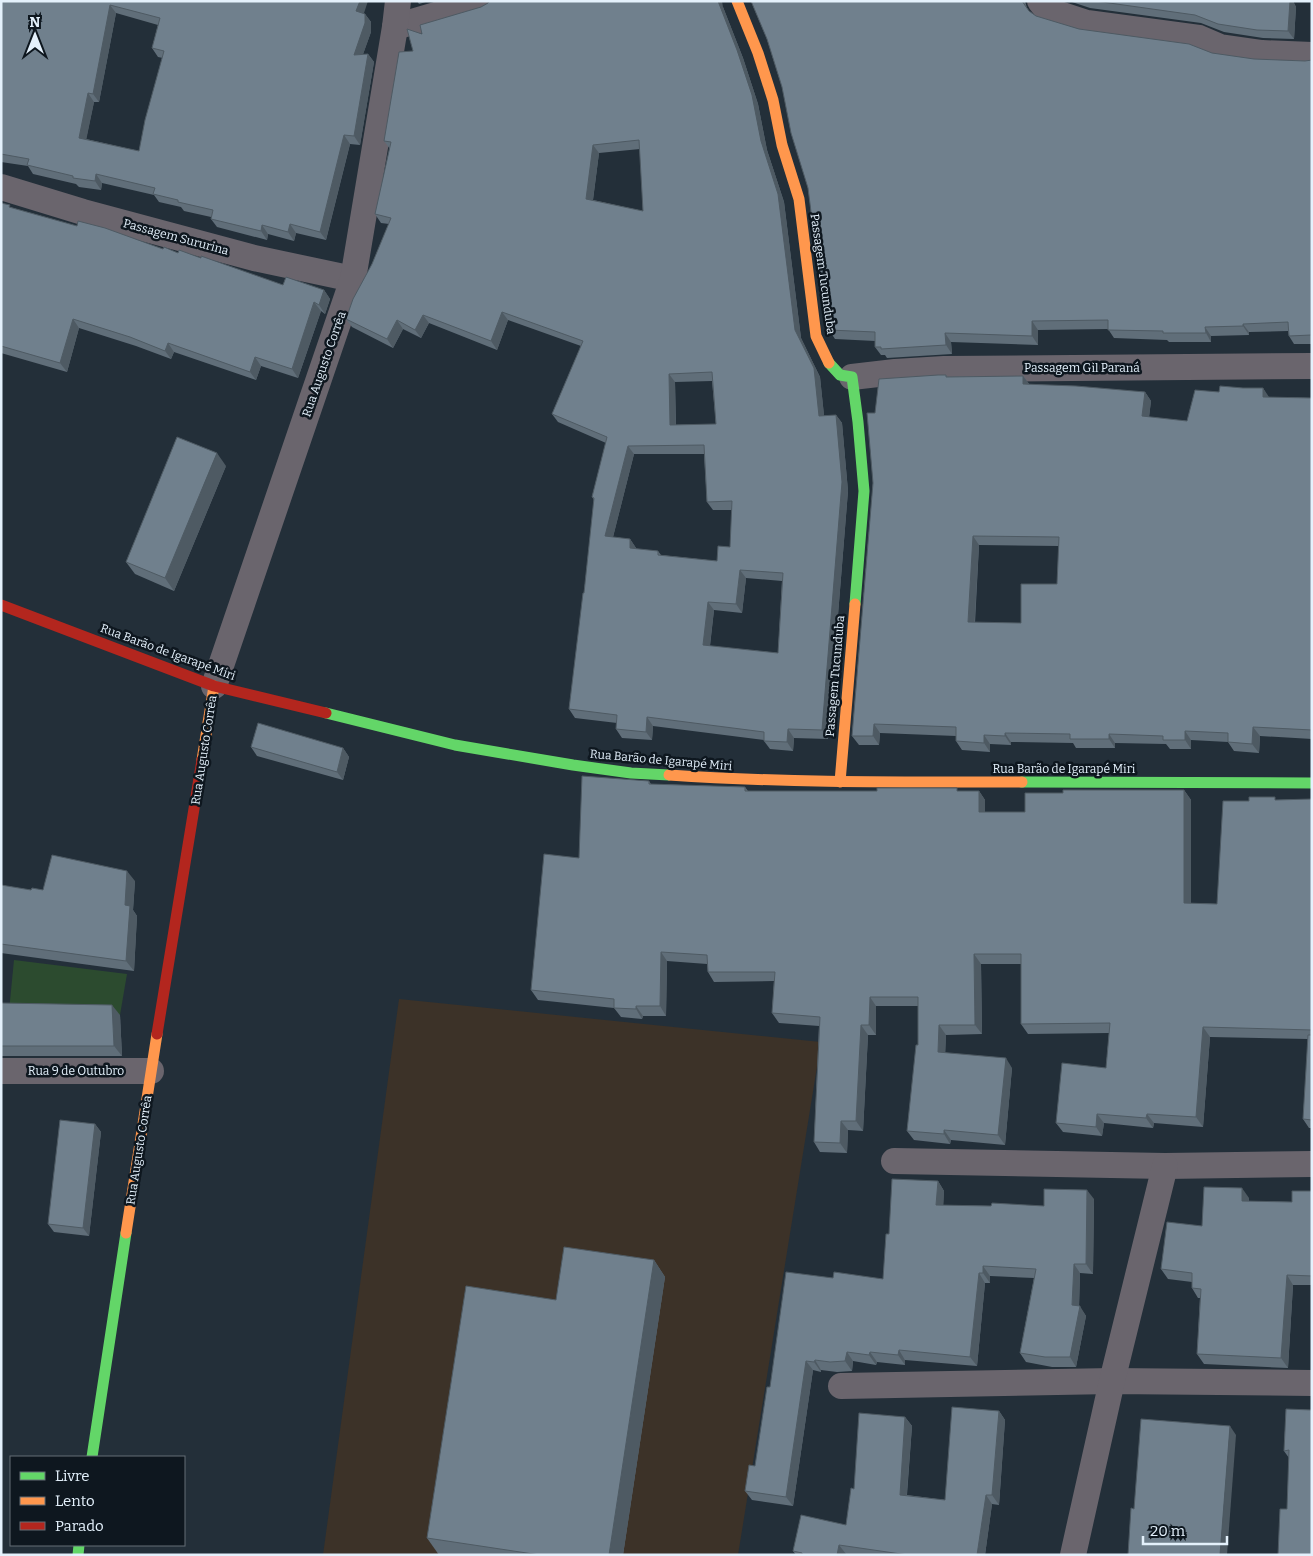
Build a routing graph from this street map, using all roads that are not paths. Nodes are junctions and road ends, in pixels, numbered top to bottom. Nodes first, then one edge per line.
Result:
1 (398, 1) edge
2 (483, 1) edge
3 (737, 1) edge
4 (1040, 1) edge
5 (395, 27) junction
6 (1312, 55) edge
7 (1, 187) edge
8 (353, 279) junction
9 (1312, 366) edge
10 (852, 378) junction
11 (1, 604) edge
12 (214, 686) junction
13 (840, 782) junction
14 (1312, 783) edge
15 (1, 1071) edge
16 (151, 1071) junction
17 (894, 1161) dead end
18 (1312, 1164) edge
19 (1165, 1166) junction
20 (1112, 1381) junction
21 (1312, 1383) edge
22 (841, 1386) dead end
23 (92, 1456) edge
24 (1074, 1555) edge

1 - 5 street, Rua Augusto Corrêa
2 - 5 street
3 - 10 street, Passagem Tucunduba
4 - 6 street
5 - 8 street, Rua Augusto Corrêa
7 - 8 street, Passagem Sururina
8 - 12 street, Rua Augusto Corrêa
9 - 10 street, Passagem Gil Paraná
10 - 13 street, Passagem Tucunduba
11 - 12 street, Rua Barão de Igarapé Miri
12 - 13 street, Rua Barão de Igarapé Miri
12 - 16 street, Rua Augusto Corrêa
13 - 14 street, Rua Barão de Igarapé Miri
15 - 16 street, Rua 9 de Outubro
16 - 23 street, Rua Augusto Corrêa
17 - 19 street
18 - 19 street
19 - 20 street
20 - 21 street
20 - 22 street
20 - 24 street

